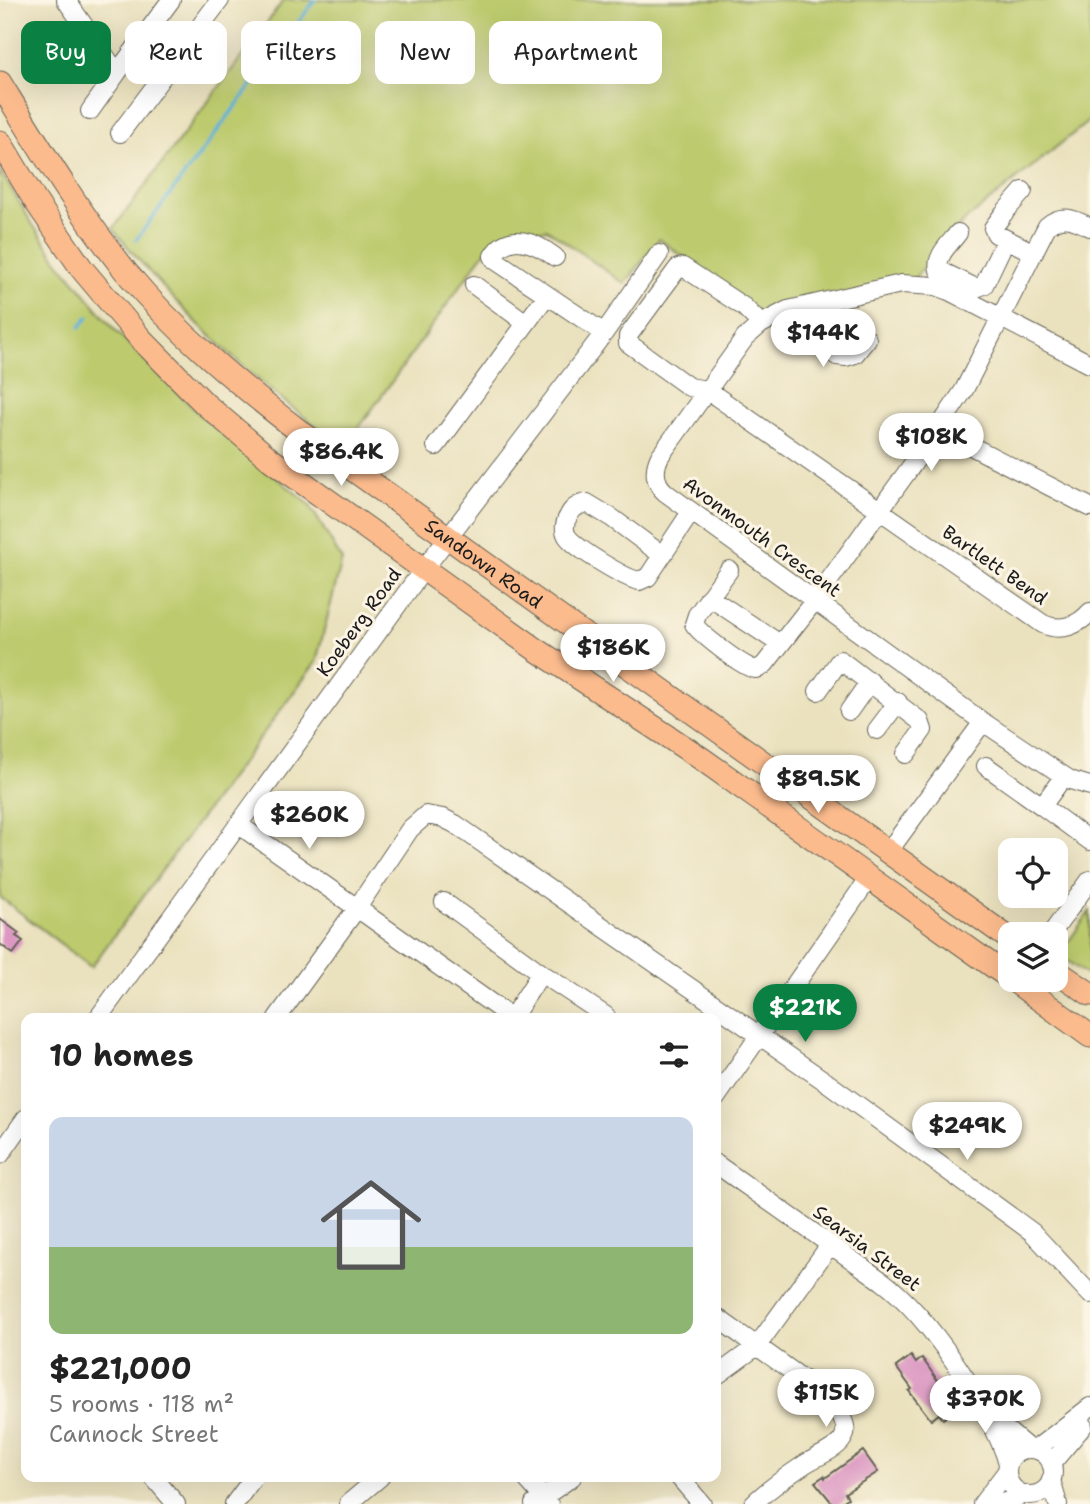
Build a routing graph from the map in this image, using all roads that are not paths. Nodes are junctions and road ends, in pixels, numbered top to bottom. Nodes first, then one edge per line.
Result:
1 (66, 0) edge
2 (171, 0) edge
3 (220, 0) edge
4 (117, 73) junction
5 (0, 83) edge
6 (90, 111) dead end
7 (120, 133) dead end
8 (0, 142) edge
9 (1023, 191) dead end
10 (1090, 226) edge
11 (958, 233) dead end
12 (1006, 239) junction
13 (1034, 253) junction
14 (659, 254) dead end
15 (555, 257) dead end
16 (474, 285) dead end
17 (547, 295) junction
18 (806, 306) junction
19 (1001, 318) junction
20 (526, 323) junction
21 (761, 324) junction
22 (604, 333) junction
23 (867, 339) dead end
24 (1090, 364) edge
25 (708, 390) junction
26 (938, 429) junction
27 (436, 446) dead end
28 (1090, 508) edge
29 (880, 511) junction
30 (691, 512) junction
31 (448, 537) junction
32 (662, 555) junction
33 (423, 570) junction
34 (729, 570) dead end
35 (709, 597) junction
36 (815, 600) junction
37 (1090, 612) edge
38 (860, 634) junction
39 (780, 644) junction
40 (841, 660) junction
41 (870, 681) junction
42 (818, 691) dead end
43 (898, 702) junction
44 (849, 711) dead end
45 (983, 722) junction
46 (877, 730) dead end
47 (906, 754) dead end
48 (986, 766) dead end
49 (1064, 776) junction
50 (1090, 786) edge
51 (1042, 806) junction
52 (239, 825) junction
53 (1090, 841) edge
54 (888, 852) junction
55 (869, 878) junction
56 (1090, 880) edge
57 (444, 902) dead end
58 (357, 908) junction
59 (1060, 922) edge
60 (998, 930) edge
61 (998, 970) edge
62 (541, 973) junction
63 (1068, 979) edge
64 (1029, 992) edge
65 (1090, 994) edge
66 (102, 1013) edge
67 (287, 1013) edge
68 (505, 1013) edge
69 (515, 1013) edge
70 (601, 1013) edge
71 (760, 1035) junction
72 (1090, 1036) edge
73 (721, 1091) edge
74 (21, 1125) edge
75 (0, 1154) edge
76 (721, 1168) edge
77 (830, 1245) junction
78 (1090, 1294) edge
79 (721, 1321) edge
80 (757, 1346) junction
81 (721, 1372) edge
82 (971, 1389) junction
83 (1090, 1408) edge
84 (1090, 1418) edge
85 (1033, 1449) junction
86 (1007, 1467) junction
87 (1051, 1472) junction
88 (157, 1482) edge
89 (250, 1482) edge
90 (367, 1482) edge
91 (528, 1482) edge
92 (566, 1482) edge
93 (683, 1482) edge
94 (1033, 1498) edge
95 (542, 1502) edge
96 (176, 1504) edge
97 (234, 1504) edge
98 (348, 1504) edge
99 (702, 1504) edge
100 (753, 1504) edge
101 (982, 1504) edge
102 (1000, 1504) edge
103 (1058, 1504) edge

1 - 4 street
2 - 4 street
3 - 7 street
4 - 6 street
5 - 31 main road, Sandown Road
8 - 33 main road, Sandown Road
9 - 12 street
10 - 13 street
11 - 12 street
12 - 13 street
13 - 19 street
14 - 22 street, Koeberg Road
15 - 17 street
16 - 20 street
17 - 20 street
17 - 22 street
18 - 19 street, Avonmouth Crescent
18 - 21 street, Avonmouth Crescent
18 - 23 street
19 - 24 street, Avonmouth Crescent
19 - 26 street
20 - 27 street
21 - 25 street, Avonmouth Crescent
21 - 25 street, Bartlett Bend
22 - 31 street, Koeberg Road
25 - 29 street, Bartlett Bend
25 - 30 street, Avonmouth Crescent
26 - 28 street
26 - 29 street
29 - 36 street
29 - 37 street, Bartlett Bend
30 - 32 street
30 - 36 street, Avonmouth Crescent
31 - 33 street, Koeberg Road
31 - 54 main road, Sandown Road
32 - 32 street
33 - 52 street, Koeberg Road
33 - 55 main road, Sandown Road
34 - 35 street
35 - 39 street
35 - 39 street
36 - 38 street, Avonmouth Crescent
36 - 39 street
38 - 40 street
38 - 45 street, Avonmouth Crescent
40 - 41 street
40 - 42 street
41 - 43 street
41 - 44 street
43 - 46 street
43 - 47 street
45 - 49 street, Avonmouth Crescent
45 - 54 street
48 - 51 street
49 - 50 street, Avonmouth Crescent
49 - 51 street
51 - 53 street
52 - 58 street
52 - 66 street, Koeberg Road
54 - 60 main road, Sandown Road
55 - 61 main road, Sandown Road
55 - 71 street
56 - 59 street
57 - 62 street
58 - 67 street
58 - 68 street
58 - 71 street
62 - 69 street
62 - 70 street
63 - 65 main road
64 - 72 main road, Sandown Road
71 - 73 street
71 - 78 street
74 - 75 street
76 - 77 street, Searsia Street
77 - 80 street
77 - 82 street, Searsia Street
79 - 80 street
80 - 81 street
80 - 100 street
82 - 85 street
82 - 86 street, Searsia Street
83 - 85 street
84 - 87 street
85 - 86 street
85 - 87 street
86 - 94 street
86 - 101 street
87 - 94 street
87 - 103 street
88 - 96 street
89 - 97 street
90 - 98 street
91 - 95 street
92 - 95 street
93 - 99 street
94 - 102 street

